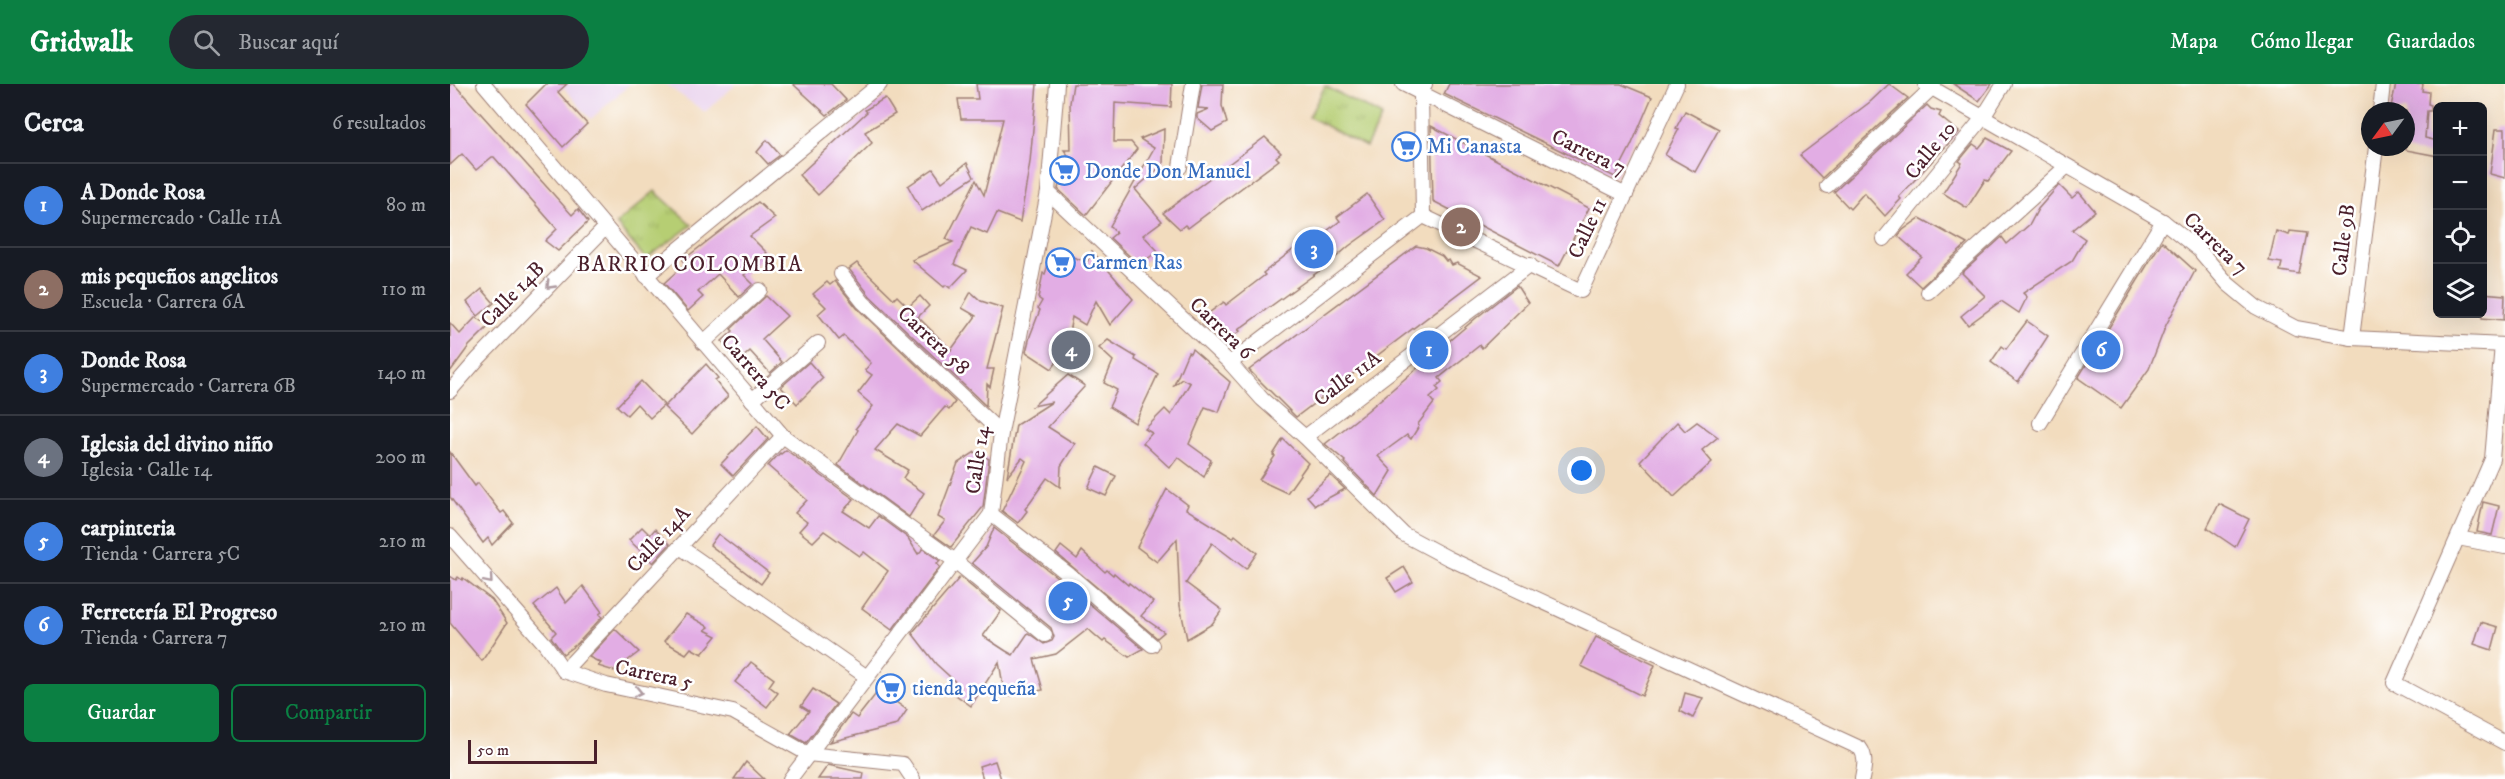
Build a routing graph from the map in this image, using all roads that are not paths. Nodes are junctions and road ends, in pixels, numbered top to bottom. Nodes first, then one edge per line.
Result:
1 (484, 84) edge
2 (880, 84) edge
3 (1057, 84) edge
4 (1192, 84) edge
5 (1403, 84) edge
6 (1677, 84) edge
7 (2004, 84) edge
8 (2383, 84) edge
9 (1928, 86) edge
10 (1423, 88) edge
11 (2381, 102) edge
12 (1982, 119) junction
13 (2375, 156) edge
14 (1180, 167) dead end
15 (2066, 167) junction
16 (1827, 186) dead end
17 (1048, 192) junction
18 (1626, 195) junction
19 (1423, 216) junction
20 (2163, 221) junction
21 (605, 228) junction
22 (1884, 239) dead end
23 (1530, 265) junction
24 (841, 274) dead end
25 (646, 276) junction
26 (760, 291) dead end
27 (1928, 292) dead end
28 (2352, 338) junction
29 (703, 343) junction
30 (818, 343) dead end
31 (2504, 345) edge
32 (1230, 363) junction
33 (450, 391) edge
34 (752, 400) junction
35 (2040, 423) dead end
36 (1001, 433) junction
37 (783, 436) junction
38 (1305, 437) junction
39 (991, 514) junction
40 (450, 536) edge
41 (2458, 538) junction
42 (680, 547) junction
43 (2505, 547) edge
44 (955, 561) junction
45 (1046, 634) dead end
46 (1152, 645) dead end
47 (564, 671) junction
48 (867, 677) junction
49 (2505, 743) edge
50 (808, 754) junction
51 (790, 779) edge
52 (913, 779) edge
53 (1862, 779) edge

1 - 21 street, Carrera 5C
2 - 25 street
3 - 17 street, Calle 14
4 - 14 street
5 - 10 street, Carrera 7
6 - 18 street, Calle 11
7 - 12 street, Calle 10
8 - 11 street
9 - 12 street, Carrera 7
9 - 16 street
10 - 18 street, Carrera 7
10 - 19 street
12 - 15 street, Carrera 7
12 - 22 street, Calle 10
13 - 28 street, Calle 9B
15 - 20 street, Carrera 7
15 - 27 street
17 - 32 street, Carrera 6
17 - 36 street, Calle 14
18 - 23 street, Calle 11
19 - 23 street
19 - 32 street
20 - 28 street, Carrera 7
20 - 35 street
21 - 25 street, Carrera 5C
21 -> 33 street, Calle 14B
23 - 38 street, Calle 11A
24 - 36 street, Carrera 58
25 - 29 street, Carrera 5C
26 - 29 street
28 - 31 street, Carrera 7
29 - 34 street, Carrera 5C
30 - 34 street
31 - 41 street
32 - 38 street, Carrera 6
34 - 37 street, Carrera 5C
36 - 39 street, Calle 14
37 - 42 street, Calle 14A
37 - 44 street, Carrera 5C
38 - 53 street, Carrera 6
39 - 44 street, Calle 14
39 - 46 street
40 -> 47 street
41 - 43 street
41 - 49 street
42 - 47 street, Calle 14A
42 - 48 street
44 - 45 street, Carrera 5C
44 - 48 street, Calle 14
47 -> 50 street, Carrera 5
48 - 50 street, Calle 14
50 - 51 street, Calle 14
50 - 52 street, Carrera 5

